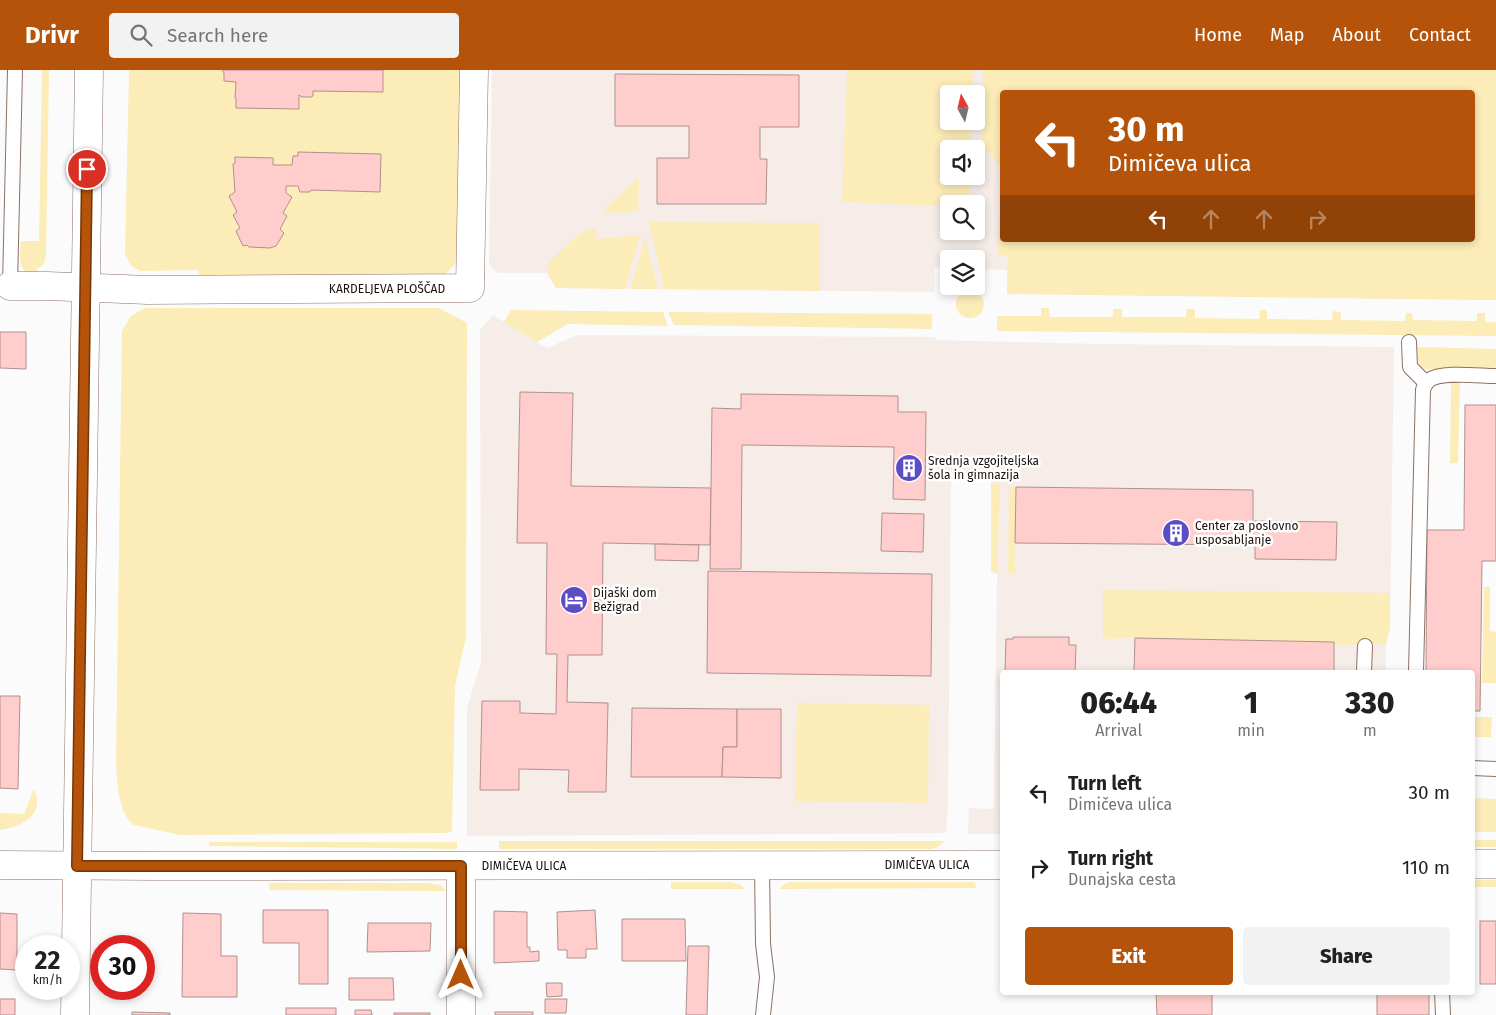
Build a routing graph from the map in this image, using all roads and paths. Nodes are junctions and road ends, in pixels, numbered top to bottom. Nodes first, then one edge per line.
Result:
1 (15, 70) edge
2 (89, 70) edge
3 (474, 70) edge
4 (10, 286) joint
5 (85, 288) junction
6 (1409, 342) dead end
7 (1496, 376) edge
8 (1426, 383) junction
9 (1365, 646) dead end
10 (1364, 670) edge
11 (1416, 670) edge
12 (1475, 768) edge
13 (1496, 769) edge
14 (1475, 864) edge
15 (1496, 864) edge
16 (0, 865) edge
17 (762, 865) junction
18 (1000, 865) edge
19 (77, 866) junction
20 (461, 866) junction
21 (1442, 995) edge
22 (75, 1015) edge
23 (461, 1015) edge
24 (763, 1015) edge
25 (1443, 1015) edge

1 - 4 lane
2 - 5 street
3 - 5 street, KARDELJEVA PLOŠČAD
4 - 5 street
5 - 19 street
6 - 8 lane
7 - 8 lane
8 - 11 lane
9 - 10 lane
12 - 13 lane
14 - 15 street
16 - 19 street, DIMIČEVA ULICA
17 - 18 street, DIMIČEVA ULICA
17 - 20 street, DIMIČEVA ULICA
17 - 24 lane
19 - 20 street, DIMIČEVA ULICA
19 - 22 street
20 - 23 street
21 - 25 lane

